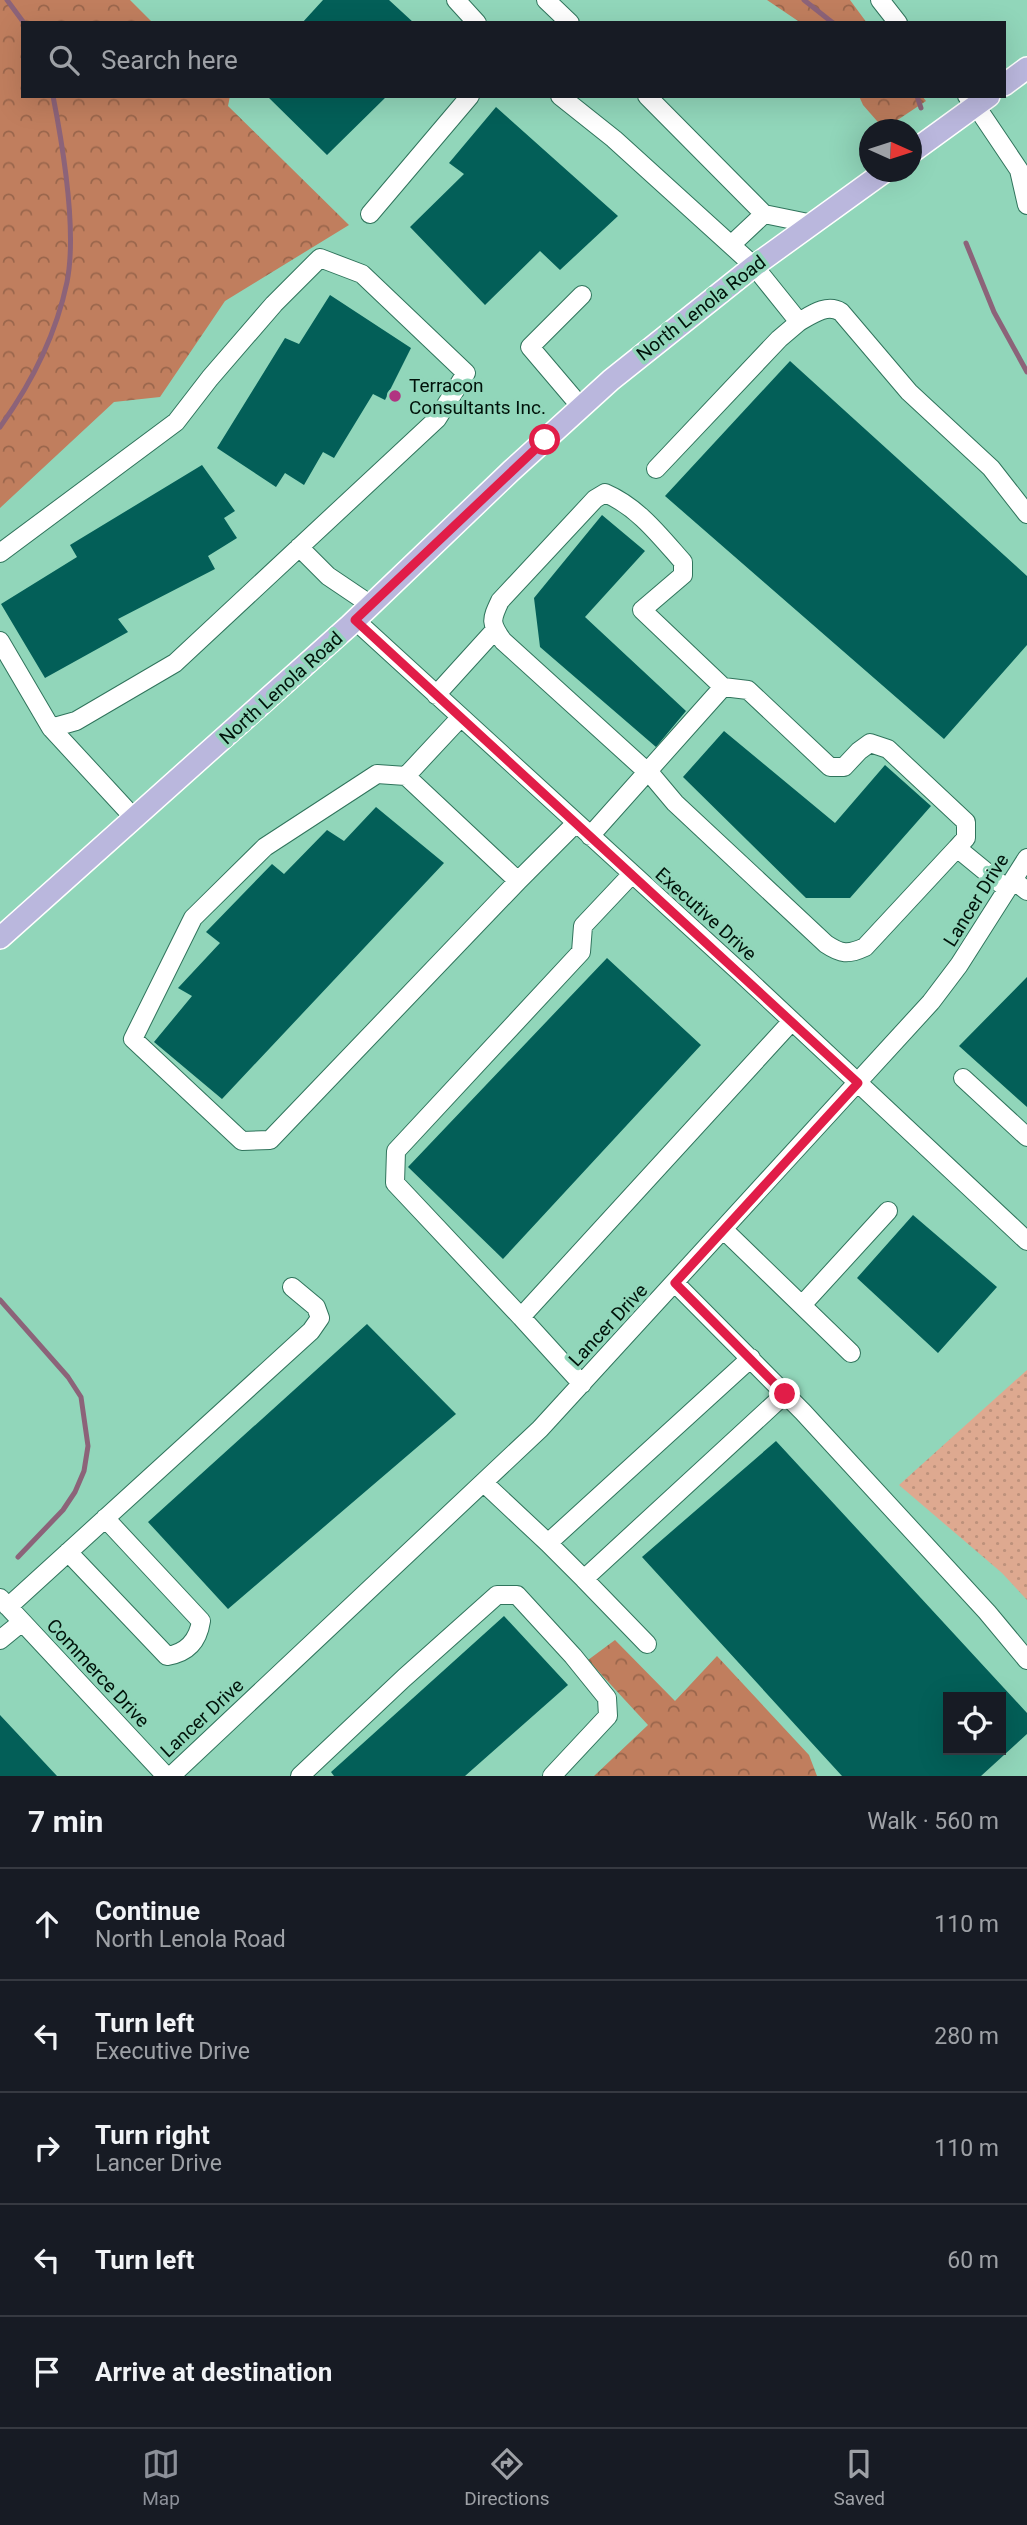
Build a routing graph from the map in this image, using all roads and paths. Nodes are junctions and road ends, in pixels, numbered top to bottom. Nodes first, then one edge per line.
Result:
1 (456, 0) edge
2 (546, 0) edge
3 (880, 0) edge
4 (476, 21) edge
5 (568, 21) edge
6 (896, 21) edge
7 (1027, 68) edge
8 (1006, 84) edge
9 (468, 98) edge
10 (563, 98) edge
11 (649, 98) edge
12 (977, 99) edge
13 (922, 144) edge
14 (1023, 167) edge
15 (870, 182) edge
16 (1027, 205) edge
17 (370, 214) dead end
18 (764, 214) junction
19 (813, 224) junction
20 (731, 245) junction
21 (754, 266) junction
22 (582, 295) dead end
23 (799, 322) junction
24 (581, 407) junction
25 (656, 469) dead end
26 (1027, 513) edge
27 (299, 547) junction
28 (0, 553) edge
29 (363, 612) junction
30 (495, 630) junction
31 (0, 641) edge
32 (723, 687) junction
33 (436, 695) junction
34 (460, 718) junction
35 (51, 728) junction
36 (648, 772) junction
37 (406, 776) junction
38 (135, 819) junction
39 (576, 823) junction
40 (590, 836) junction
41 (957, 848) junction
42 (1027, 858) edge
43 (632, 874) junction
44 (518, 881) junction
45 (1016, 887) edge
46 (0, 938) edge
47 (792, 1021) junction
48 (963, 1078) dead end
49 (858, 1083) junction
50 (1027, 1137) edge
51 (888, 1211) dead end
52 (724, 1230) junction
53 (1027, 1241) edge
54 (675, 1283) junction
55 (292, 1287) dead end
56 (802, 1305) junction
57 (521, 1317) junction
58 (851, 1353) dead end
59 (751, 1358) junction
60 (582, 1384) junction
61 (785, 1394) junction
62 (484, 1483) junction
63 (105, 1518) junction
64 (548, 1543) junction
65 (68, 1552) junction
66 (584, 1579) junction
67 (4, 1603) edge
68 (22, 1622) junction
69 (0, 1640) edge
70 (646, 1644) dead end
71 (1027, 1660) edge
72 (168, 1776) edge
73 (300, 1776) edge
74 (552, 1776) edge

1 - 4 street
2 - 5 street
3 - 6 street
7 - 8 main road
9 - 17 street
10 - 20 street
11 - 18 street
12 - 13 main road
12 - 14 street
14 - 16 street
15 - 19 main road, North Lenola Road
18 - 19 street
18 - 20 street
19 - 21 main road, North Lenola Road
20 - 21 street
21 - 23 street
21 - 24 main road, North Lenola Road
22 - 24 street
23 - 25 street
23 - 26 street
24 - 29 main road, North Lenola Road
27 - 28 street
27 - 29 street, Executive Drive
27 - 35 street
29 - 33 street, Executive Drive
29 - 38 main road, North Lenola Road
30 - 32 street
30 - 33 street
30 - 36 street
31 - 35 street
32 - 36 street
32 - 41 street
33 - 34 street, Executive Drive
34 - 37 street
34 - 39 street, Executive Drive
35 - 38 street
36 - 40 street
36 - 41 street
37 - 44 street
37 - 44 street
38 - 46 main road, North Lenola Road
39 - 40 street, Executive Drive
39 - 44 street
40 - 43 street, Executive Drive
41 - 45 street
42 - 45 street, Lancer Drive
43 - 47 street, Executive Drive
43 - 57 street
45 - 49 street, Lancer Drive
47 - 49 street, Executive Drive
47 - 57 street
48 - 50 street
49 - 52 street, Lancer Drive
49 - 53 street, Executive Drive
51 - 56 street
52 - 54 street, Lancer Drive
52 - 56 street
54 - 59 street
54 - 60 street, Lancer Drive
55 - 63 street
56 - 58 street
57 - 60 street
59 - 61 street
59 - 64 street
60 - 62 street, Lancer Drive
61 - 66 street
61 - 71 street
62 - 64 street
62 - 72 street, Lancer Drive
63 - 65 street
63 - 65 street
64 - 66 street
65 - 67 street
66 - 70 street
67 - 68 street, Commerce Drive
68 - 69 street
68 - 72 street, Commerce Drive
73 - 74 street

